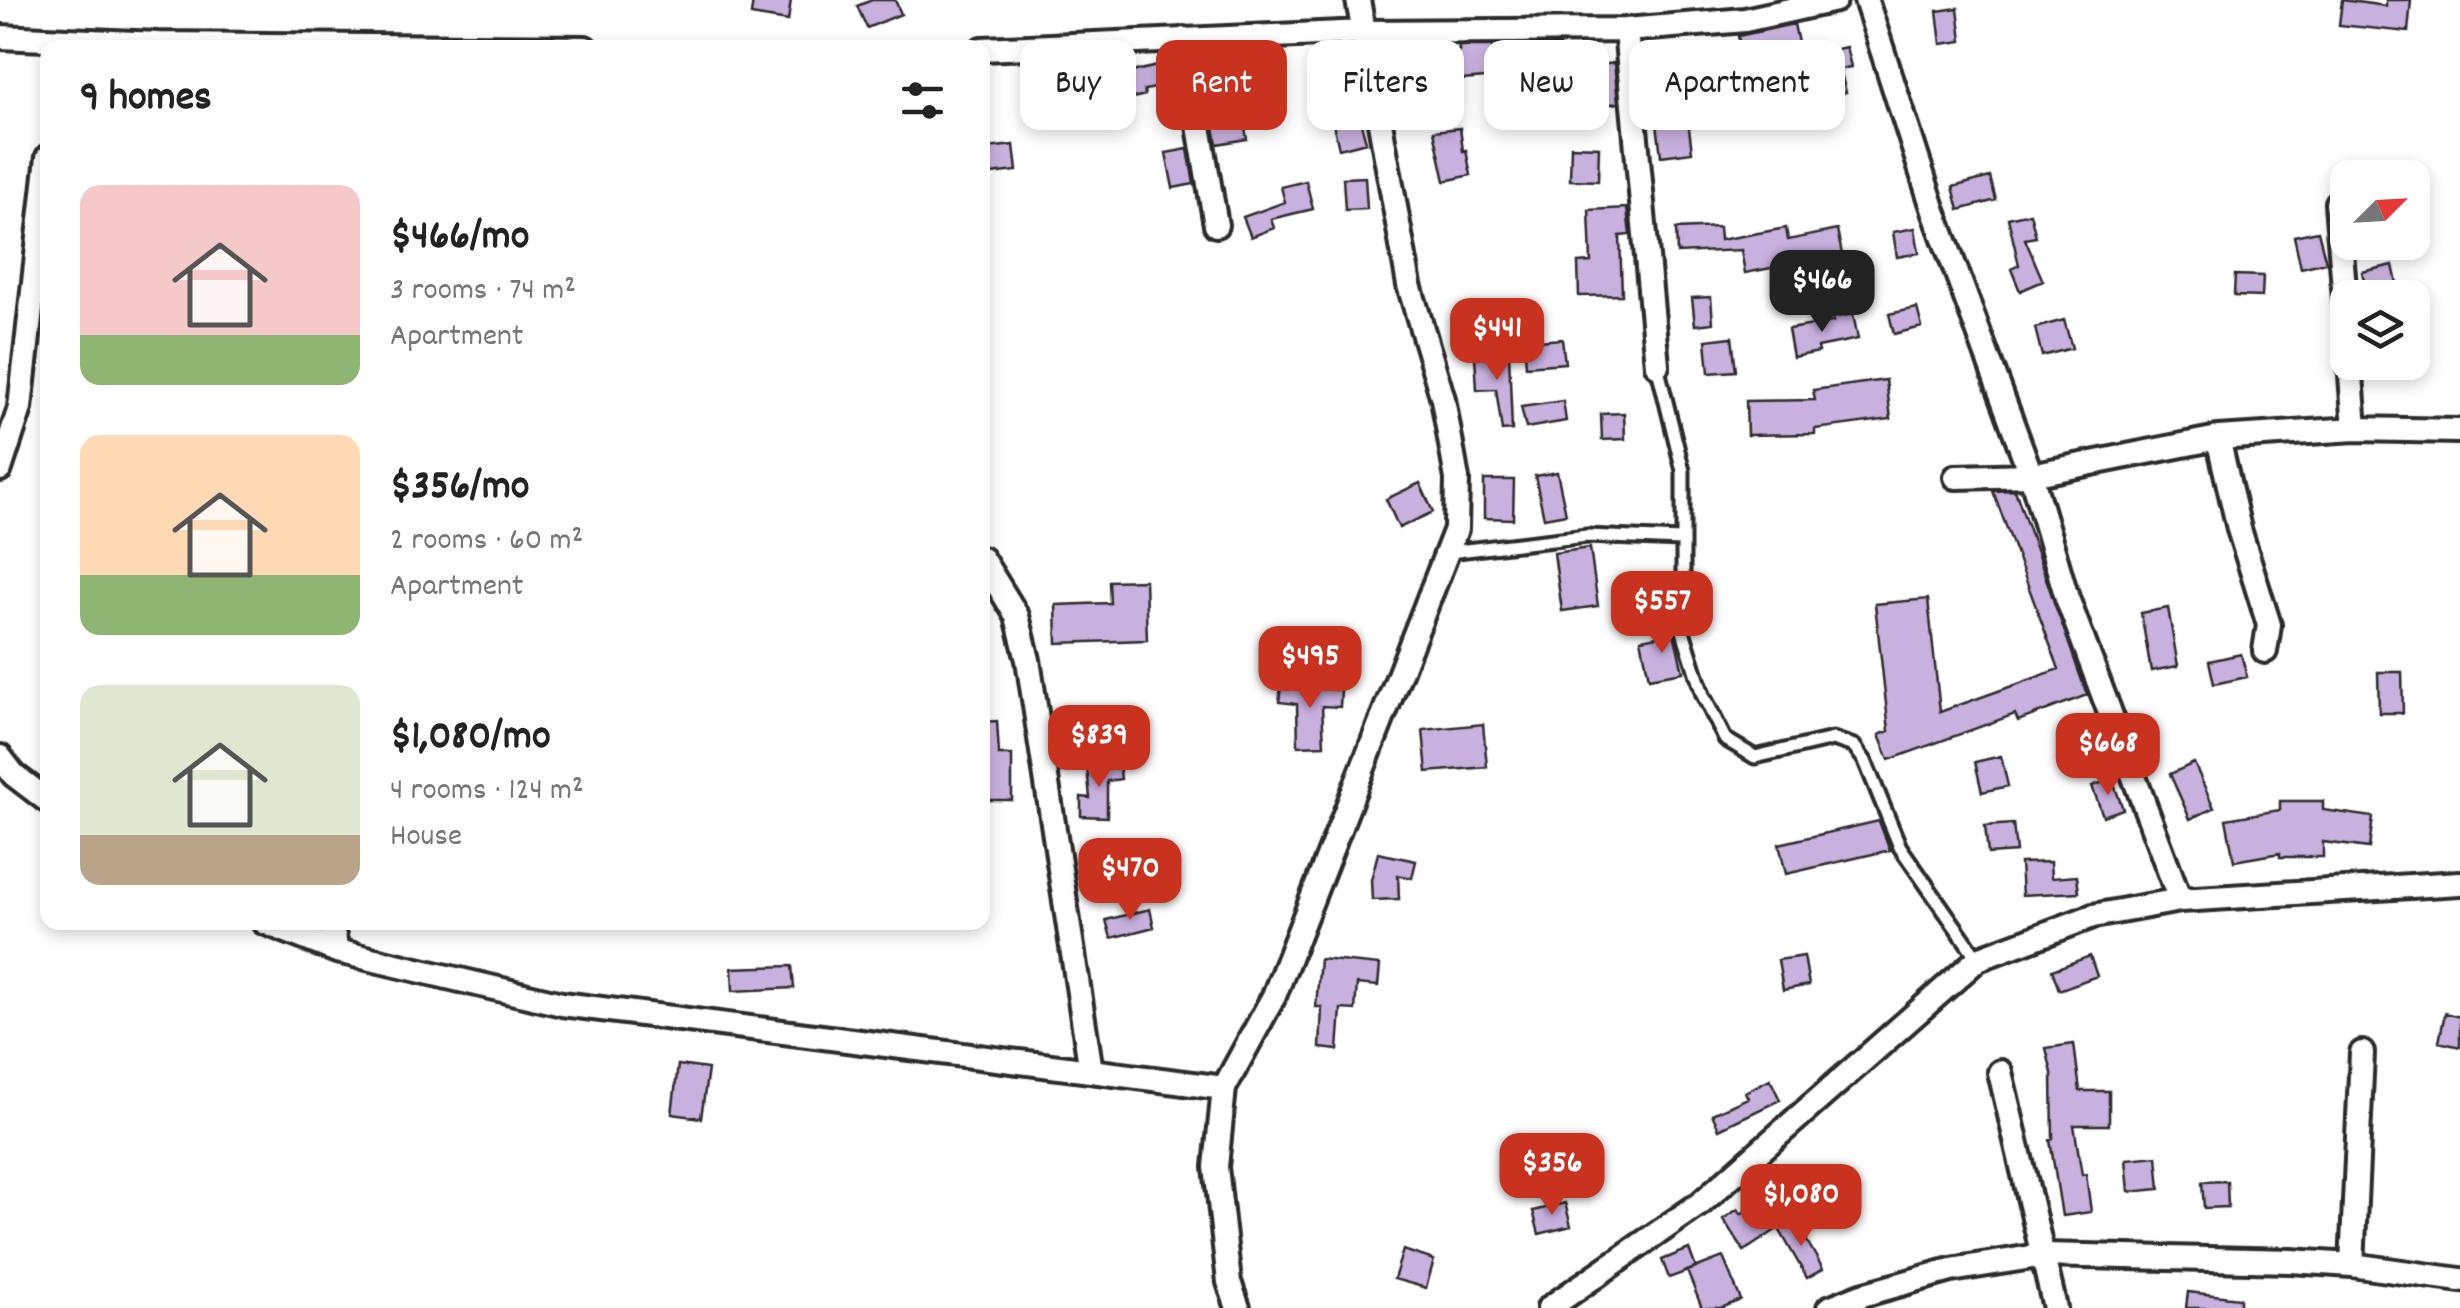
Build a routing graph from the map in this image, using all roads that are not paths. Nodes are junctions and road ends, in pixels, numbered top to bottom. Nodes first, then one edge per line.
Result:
1 (1358, 0) edge
2 (1835, 0) edge
3 (1866, 0) edge
4 (1626, 30) junction
5 (1364, 32) junction
6 (0, 38) edge
7 (1184, 39) junction
8 (40, 41) edge
9 (990, 49) edge
10 (40, 224) edge
11 (1216, 225) dead end
12 (1657, 366) joint
13 (2351, 380) edge
14 (2355, 429) junction
15 (2460, 430) edge
16 (2218, 438) junction
17 (0, 470) edge
18 (2032, 475) junction
19 (1956, 476) dead end
20 (1681, 540) junction
21 (1449, 552) junction
22 (990, 573) edge
23 (2266, 651) dead end
24 (0, 757) edge
25 (40, 795) edge
26 (2460, 883) edge
27 (2180, 900) junction
28 (284, 930) edge
29 (333, 930) edge
30 (337, 951) junction
31 (1978, 959) junction
32 (2362, 1053) dead end
33 (1091, 1072) junction
34 (2000, 1072) dead end
35 (1224, 1088) junction
36 (2044, 1255) junction
37 (2352, 1265) junction
38 (2460, 1280) edge
39 (1238, 1308) edge
40 (1548, 1308) edge
41 (1829, 1308) edge
42 (2056, 1308) edge

1 - 5 street
2 - 4 street
3 - 18 street
4 - 5 street
4 - 12 street
5 - 7 street
5 - 21 street
6 - 8 street
7 - 9 street
7 - 11 street
10 - 17 street
12 - 20 lane
13 - 14 street
14 - 15 street
14 - 16 street
16 - 18 street
16 - 23 street
18 - 19 street
18 - 27 street
20 - 21 lane
20 - 31 lane
21 - 35 street
22 - 33 street
24 - 25 street
26 - 27 street
27 - 31 street
28 - 30 street
29 - 30 street
30 - 33 street
31 - 40 street
32 - 37 street
33 - 35 street
34 - 36 street
35 - 39 street
36 - 37 street
36 - 41 street
36 - 42 street
37 - 38 street

